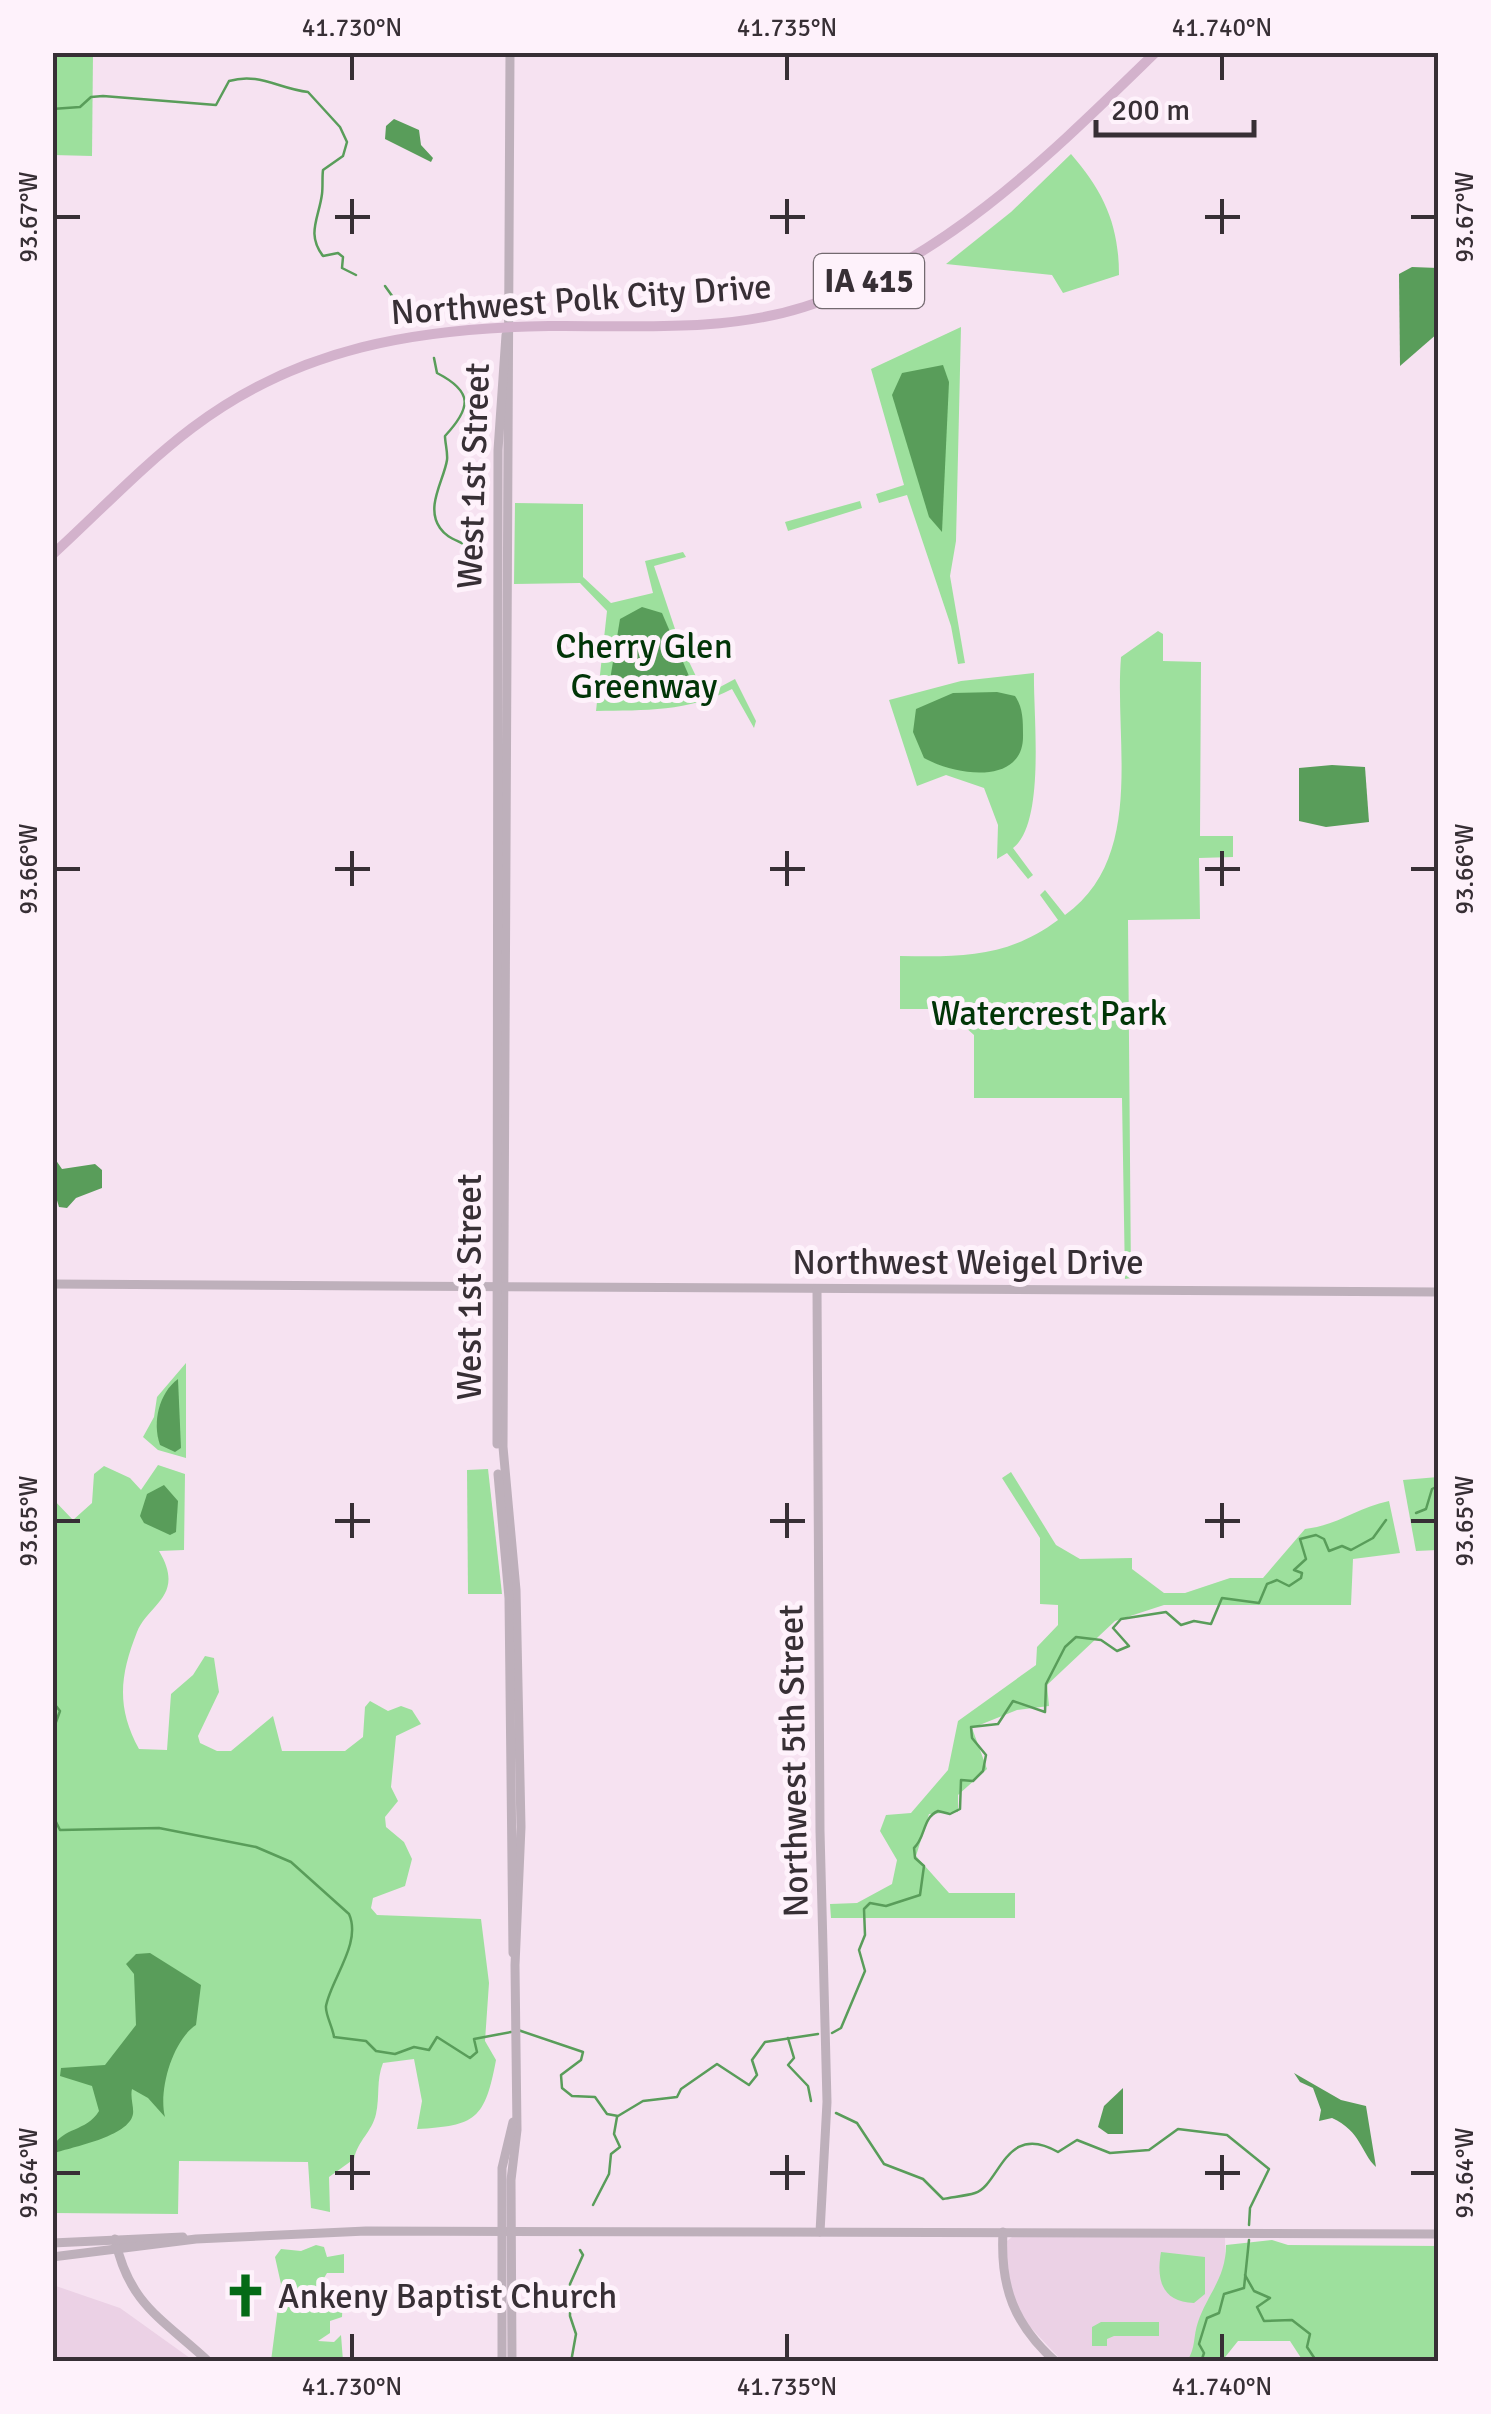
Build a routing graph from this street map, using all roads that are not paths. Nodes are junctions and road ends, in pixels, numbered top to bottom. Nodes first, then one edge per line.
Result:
1 (510, 52) edge
2 (1156, 52) edge
3 (508, 327) junction
4 (52, 555) edge
5 (52, 1284) edge
6 (500, 1287) junction
7 (817, 1289) junction
8 (1438, 1292) edge
9 (507, 2231) junction
10 (820, 2232) junction
11 (1003, 2232) junction
12 (1438, 2234) edge
13 (52, 2243) edge
14 (116, 2244) junction
15 (52, 2257) edge
16 (209, 2362) edge
17 (502, 2362) edge
18 (512, 2362) edge
19 (1056, 2362) edge

1 - 3 main road, West 1st Street
2 - 3 main road, Northwest Polk City Drive / IA 415
3 - 4 main road, Northwest Polk City Drive / IA 415
3 - 6 main road, West 1st Street
5 - 6 main road, Northwest Weigel Drive
6 - 7 main road, Northwest Weigel Drive
6 - 9 main road, West 1st Street
7 - 8 main road, Northwest Weigel Drive
7 - 10 main road, Northwest 5th Street
9 - 10 main road
9 - 14 main road
9 - 17 main road, West 1st Street
9 - 18 main road, West 1st Street
10 - 11 main road
11 - 12 main road
11 - 19 main road
13 - 14 main road
14 - 15 main road
14 - 16 main road

